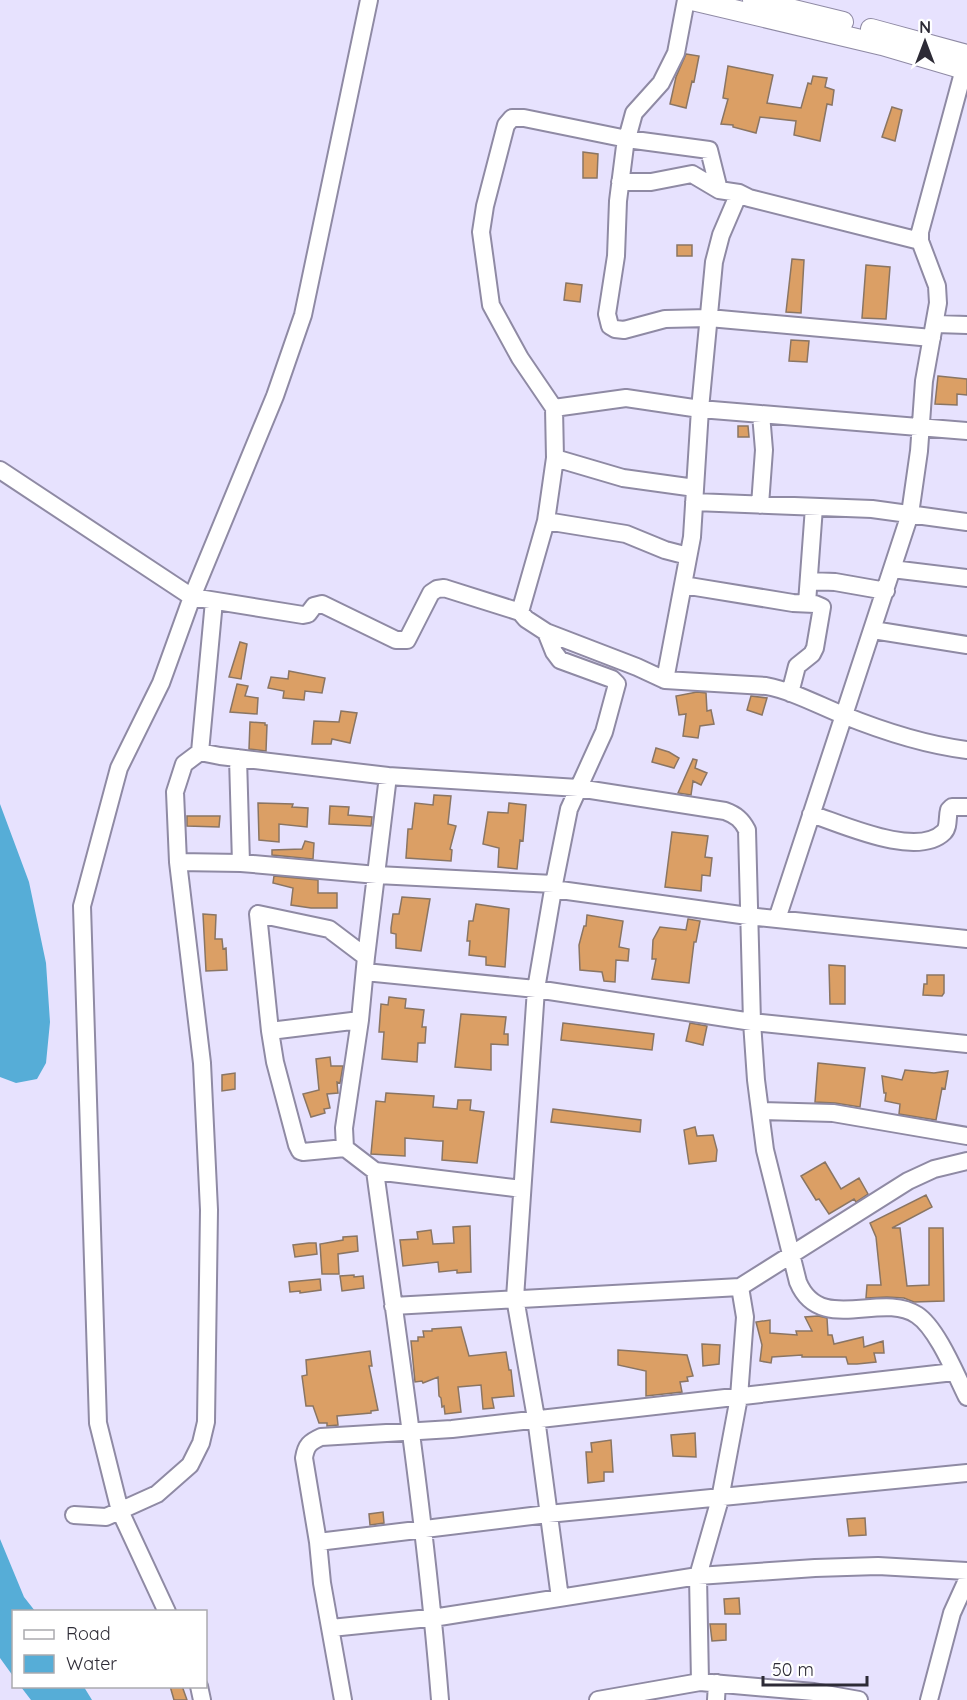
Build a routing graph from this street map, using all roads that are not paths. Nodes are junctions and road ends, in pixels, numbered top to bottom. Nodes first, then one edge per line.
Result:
1 (369, 0) edge
2 (686, 0) edge
3 (692, 0) edge
4 (753, 0) edge
5 (966, 64) edge
6 (627, 139) junction
7 (620, 182) junction
8 (719, 190) junction
9 (739, 193) junction
10 (920, 242) junction
11 (709, 318) junction
12 (967, 325) edge
13 (934, 331) junction
14 (554, 408) junction
15 (700, 409) junction
16 (761, 414) junction
17 (921, 427) junction
18 (967, 431) edge
19 (555, 458) junction
20 (0, 470) edge
21 (695, 495) junction
22 (760, 505) junction
23 (813, 507) junction
24 (910, 513) junction
25 (546, 521) junction
26 (967, 522) edge
27 (688, 556) junction
28 (892, 569) junction
29 (967, 578) edge
30 (809, 581) junction
31 (683, 585) junction
32 (886, 591) junction
33 (192, 597) junction
34 (214, 601) junction
35 (807, 603) junction
36 (520, 612) junction
37 (873, 630) junction
38 (546, 632) junction
39 (967, 645) edge
40 (665, 680) junction
41 (790, 693) junction
42 (845, 716) junction
43 (967, 750) edge
44 (200, 752) junction
45 (238, 758) junction
46 (388, 776) junction
47 (578, 788) junction
48 (967, 807) edge
49 (811, 814) junction
50 (178, 862) junction
51 (241, 863) junction
52 (377, 875) junction
53 (553, 887) junction
54 (748, 916) junction
55 (777, 919) junction
56 (967, 939) edge
57 (366, 964) junction
58 (536, 989) junction
59 (360, 1020) junction
60 (752, 1022) junction
61 (270, 1031) junction
62 (967, 1044) edge
63 (760, 1111) junction
64 (967, 1136) edge
65 (345, 1148) junction
66 (967, 1161) edge
67 (375, 1171) junction
68 (522, 1189) junction
69 (791, 1254) junction
70 (740, 1287) junction
71 (515, 1298) junction
72 (393, 1306) junction
73 (954, 1372) junction
74 (739, 1397) junction
75 (967, 1397) edge
76 (536, 1418) junction
77 (410, 1431) junction
78 (967, 1473) edge
79 (720, 1498) junction
80 (120, 1511) junction
81 (548, 1514) junction
82 (74, 1515) dead end
83 (422, 1528) junction
84 (318, 1542) junction
85 (967, 1570) edge
86 (698, 1576) junction
87 (967, 1580) edge
88 (560, 1598) junction
89 (166, 1610) edge
90 (433, 1617) junction
91 (331, 1628) junction
92 (711, 1688) edge
93 (814, 1696) edge
94 (344, 1700) edge
95 (440, 1700) edge
96 (598, 1700) edge
97 (859, 1700) edge
98 (929, 1700) edge

1 - 33 street
2 - 6 street
3 - 5 street
4 - 5 street
5 - 10 street
6 - 7 street
6 - 8 street
6 - 14 street
7 - 8 street
7 - 11 street
8 - 9 street
9 - 10 street
9 - 11 street
10 - 13 street
11 - 13 street
11 - 15 street
12 - 13 street
13 - 17 street
14 - 15 street
14 - 19 street
15 - 16 street
15 - 21 street
16 - 17 street
16 - 22 street
17 - 18 street
17 - 24 street
19 - 21 street
19 - 25 street
20 - 33 street
21 - 22 street
21 - 27 street
22 - 23 street
23 - 24 street
23 - 30 street
24 - 26 street
24 - 28 street
25 - 27 street
25 - 36 street
27 - 31 street
28 - 29 street
28 - 32 street
30 - 32 street
30 - 35 street
31 - 35 street
31 - 40 street
32 - 37 street
33 - 34 street
33 - 80 street
34 - 36 street
34 - 44 street
35 - 41 street
36 - 38 street
37 - 39 street
37 - 42 street
38 - 40 street
38 - 47 street
40 - 41 street
41 - 42 street
42 - 43 street
42 - 49 street
44 - 45 street
44 - 50 street
45 - 46 street
45 - 51 street
46 - 47 street
46 - 52 street
47 - 53 street
47 - 54 street
48 - 49 street
49 - 55 street
50 - 51 street
50 - 80 street
51 - 52 street
52 - 53 street
52 - 57 street
53 - 54 street
53 - 58 street
54 - 55 street
54 - 60 street
55 - 56 street
57 - 58 street
57 - 59 street
57 - 61 street
58 - 60 street
58 - 68 street
59 - 61 street
59 - 65 street
60 - 62 street
60 - 63 street
61 - 65 street
63 - 64 street
63 - 69 street
65 - 67 street
66 - 69 street
67 - 68 street
67 - 72 street
68 - 71 street
69 - 70 street
69 - 73 street
70 - 71 street
70 - 74 street
71 - 72 street
71 - 76 street
72 - 77 street
73 - 74 street
73 - 75 street
74 - 76 street
74 - 79 street
76 - 77 street
76 - 81 street
77 - 83 street
77 - 84 street
78 - 79 street
79 - 81 street
79 - 86 street
80 - 82 street
80 - 89 street
81 - 83 street
81 - 88 street
83 - 84 street
83 - 90 street
84 - 91 street
85 - 86 street
86 - 88 street
86 - 92 street
87 - 98 street
88 - 90 street
90 - 91 street
90 - 95 street
91 - 94 street
92 - 93 street
92 - 96 street
93 - 97 street

